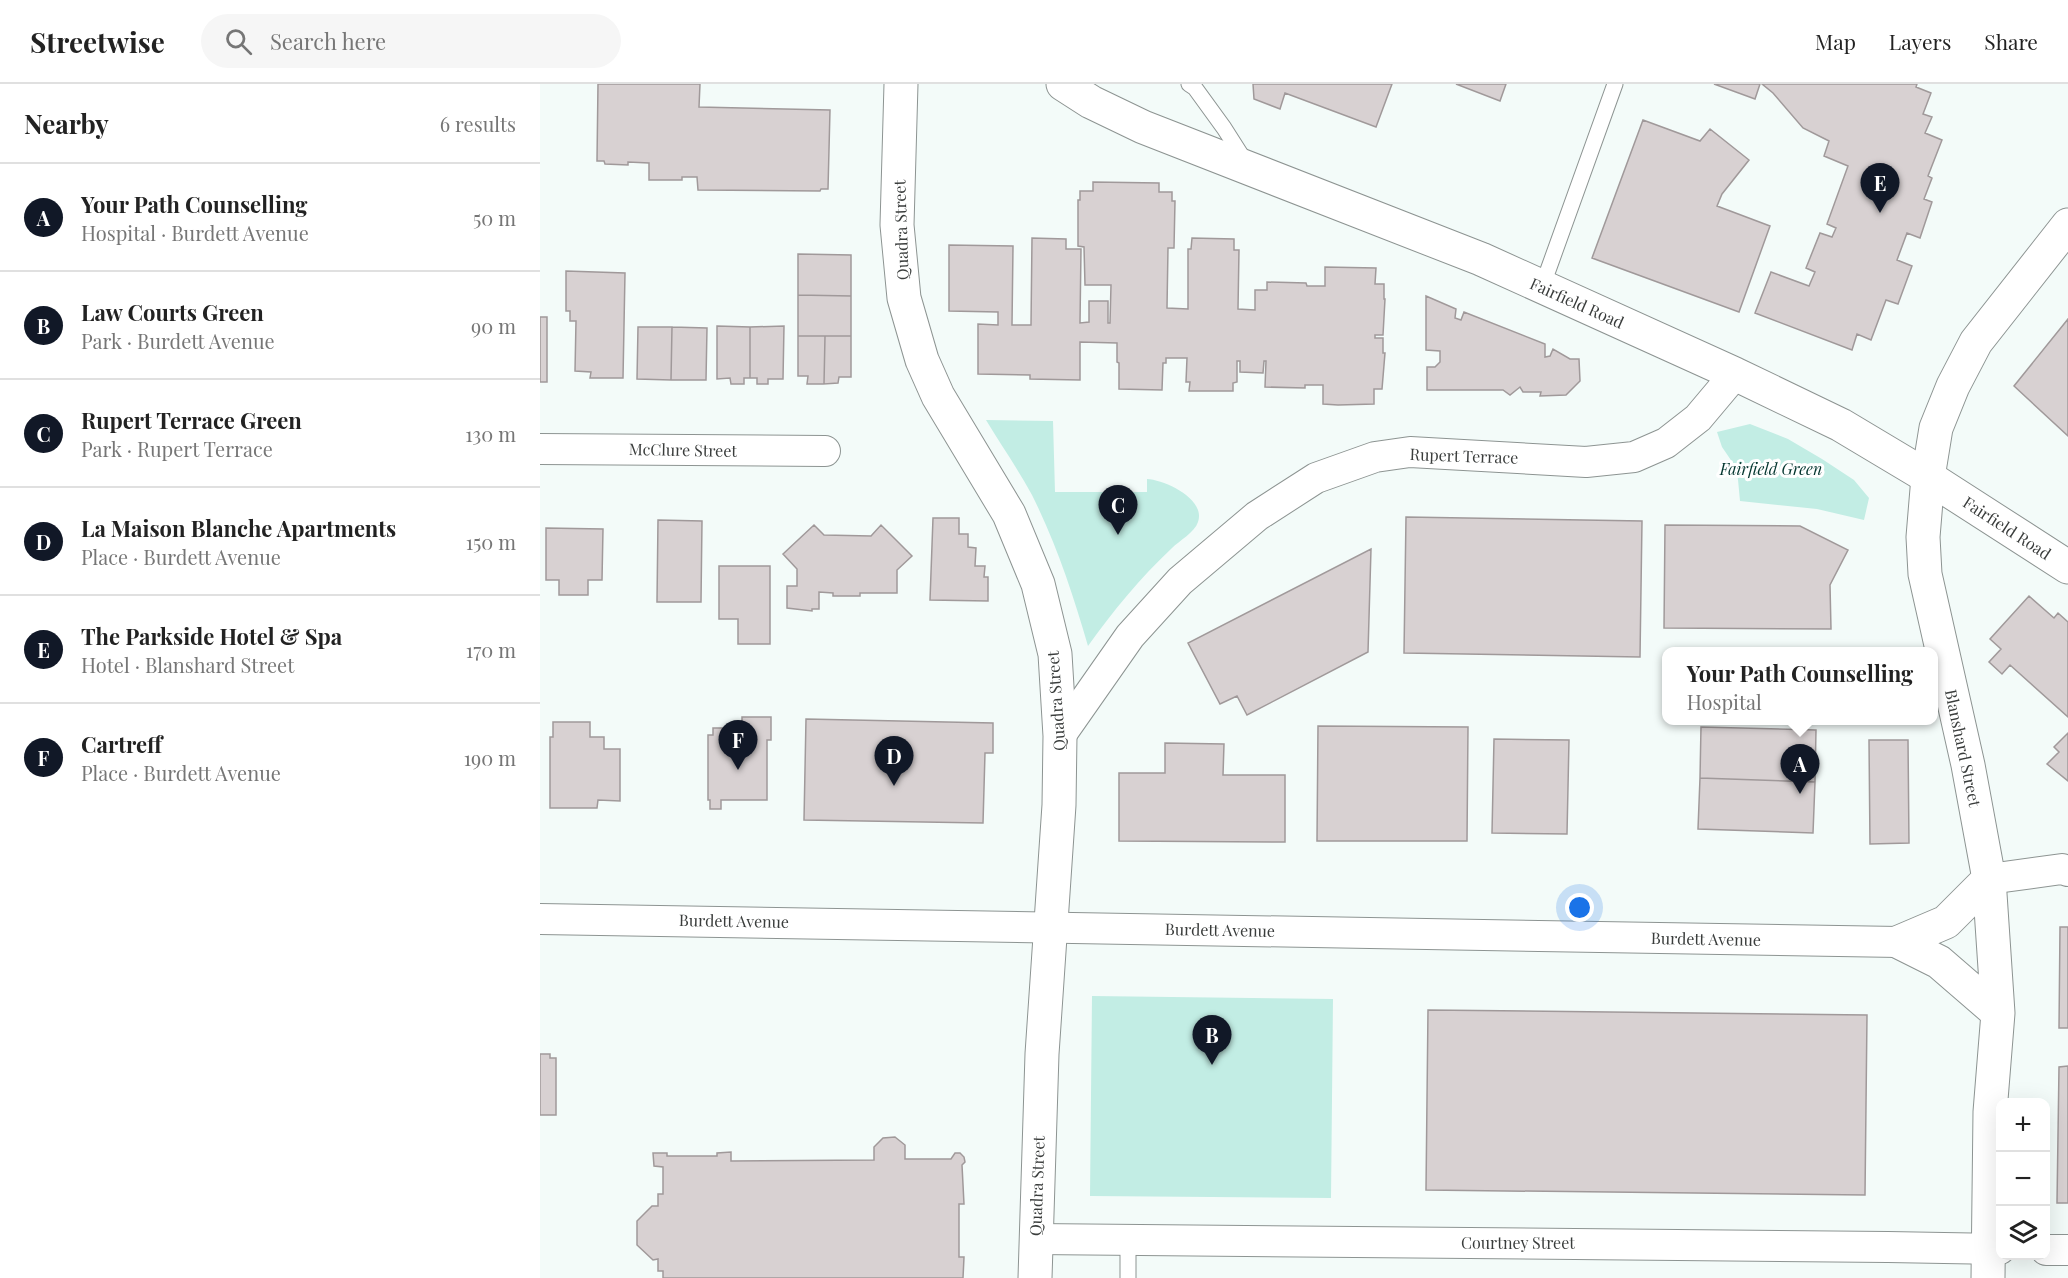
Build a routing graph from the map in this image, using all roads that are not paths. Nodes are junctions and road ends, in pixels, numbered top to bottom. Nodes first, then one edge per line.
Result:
1 (1063, 84) edge
2 (1189, 84) edge
3 (1616, 84) edge
4 (902, 85) edge
5 (1249, 168) junction
6 (2068, 225) edge
7 (1542, 287) junction
8 (1736, 374) junction
9 (540, 449) edge
10 (825, 451) dead end
11 (1928, 477) junction
12 (2068, 567) edge
13 (1060, 736) junction
14 (2068, 871) edge
15 (1989, 879) junction
16 (540, 919) edge
17 (1050, 927) junction
18 (1899, 942) junction
19 (1998, 1013) junction
20 (1035, 1239) junction
21 (1128, 1241) junction
22 (2050, 1250) edge
23 (2068, 1250) edge
24 (1992, 1259) edge
25 (1035, 1278) edge
26 (1128, 1278) edge

1 - 5 main road, Fairfield Road
2 - 5 lane
3 - 7 lane
4 - 13 main road, Quadra Street
5 - 7 main road, Fairfield Road
6 - 11 main road, Blanshard Street
7 - 8 main road, Fairfield Road
8 - 11 main road, Fairfield Road
8 - 13 street, Rupert Terrace
9 - 10 street, McClure Street
11 - 12 main road, Fairfield Road
11 - 15 main road, Blanshard Street
13 - 17 main road, Quadra Street
14 - 15 street
15 - 18 main road
15 - 19 main road, Blanshard Street
16 - 17 street, Burdett Avenue
17 - 18 street, Burdett Avenue
17 - 20 main road, Quadra Street
18 - 19 main road
19 - 24 main road, Blanshard Street
20 - 21 street, Courtney Street
20 - 25 main road, Quadra Street
21 - 24 street, Courtney Street
21 - 26 lane
22 - 23 street

